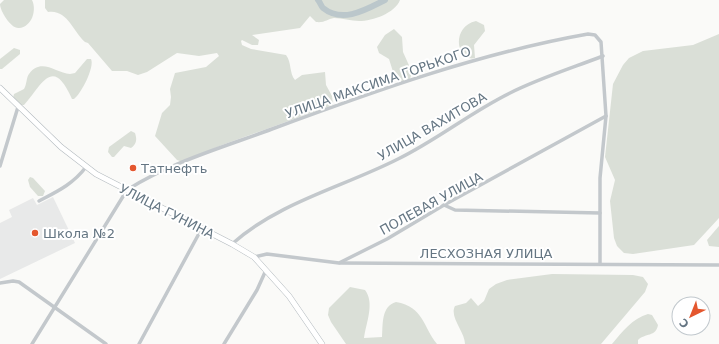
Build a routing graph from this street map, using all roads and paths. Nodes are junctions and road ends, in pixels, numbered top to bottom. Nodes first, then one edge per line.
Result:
1 (603, 56) junction
2 (0, 88) edge
3 (18, 107) junction
4 (606, 116) junction
5 (0, 166) edge
6 (86, 167) junction
7 (127, 190) junction
8 (39, 201) dead end
9 (444, 205) junction
10 (600, 212) junction
11 (202, 228) junction
12 (232, 244) junction
13 (254, 257) junction
14 (339, 263) junction
15 (600, 264) junction
16 (719, 264) edge
17 (267, 270) junction
18 (0, 283) edge
19 (54, 309) junction
20 (32, 344) edge
21 (106, 344) edge
22 (139, 344) edge
23 (224, 344) edge
24 (322, 344) edge

1 - 4 street, УЛИЦА МАКСИМА ГОРЬКОГО
1 - 7 street, УЛИЦА МАКСИМА ГОРЬКОГО
1 - 12 street, УЛИЦА ВАХИТОВА
2 - 3 main road, УЛИЦА ГУНИНА
3 - 5 street
3 - 6 main road, УЛИЦА ГУНИНА
4 - 9 street, ПОЛЕВАЯ УЛИЦА
4 - 10 street, УЛИЦА МАКСИМА ГОРЬКОГО
6 - 7 main road, УЛИЦА ГУНИНА
6 - 8 street
7 - 11 main road, УЛИЦА ГУНИНА
7 - 19 street, УЛИЦА МАКСИМА ГОРЬКОГО
9 - 10 street
9 - 14 street, ПОЛЕВАЯ УЛИЦА
10 - 15 street, УЛИЦА МАКСИМА ГОРЬКОГО
11 - 12 main road, УЛИЦА ГУНИНА
11 - 22 street
12 - 13 main road, УЛИЦА ГУНИНА
13 - 14 street
13 - 17 main road, УЛИЦА ГУНИНА
14 - 15 street, ЛЕСХОЗНАЯ УЛИЦА
15 - 16 street, ЛЕСХОЗНАЯ УЛИЦА
17 - 23 street
17 - 24 main road, УЛИЦА ГУНИНА
18 - 19 street
19 - 20 street, УЛИЦА МАКСИМА ГОРЬКОГО
19 - 21 street

